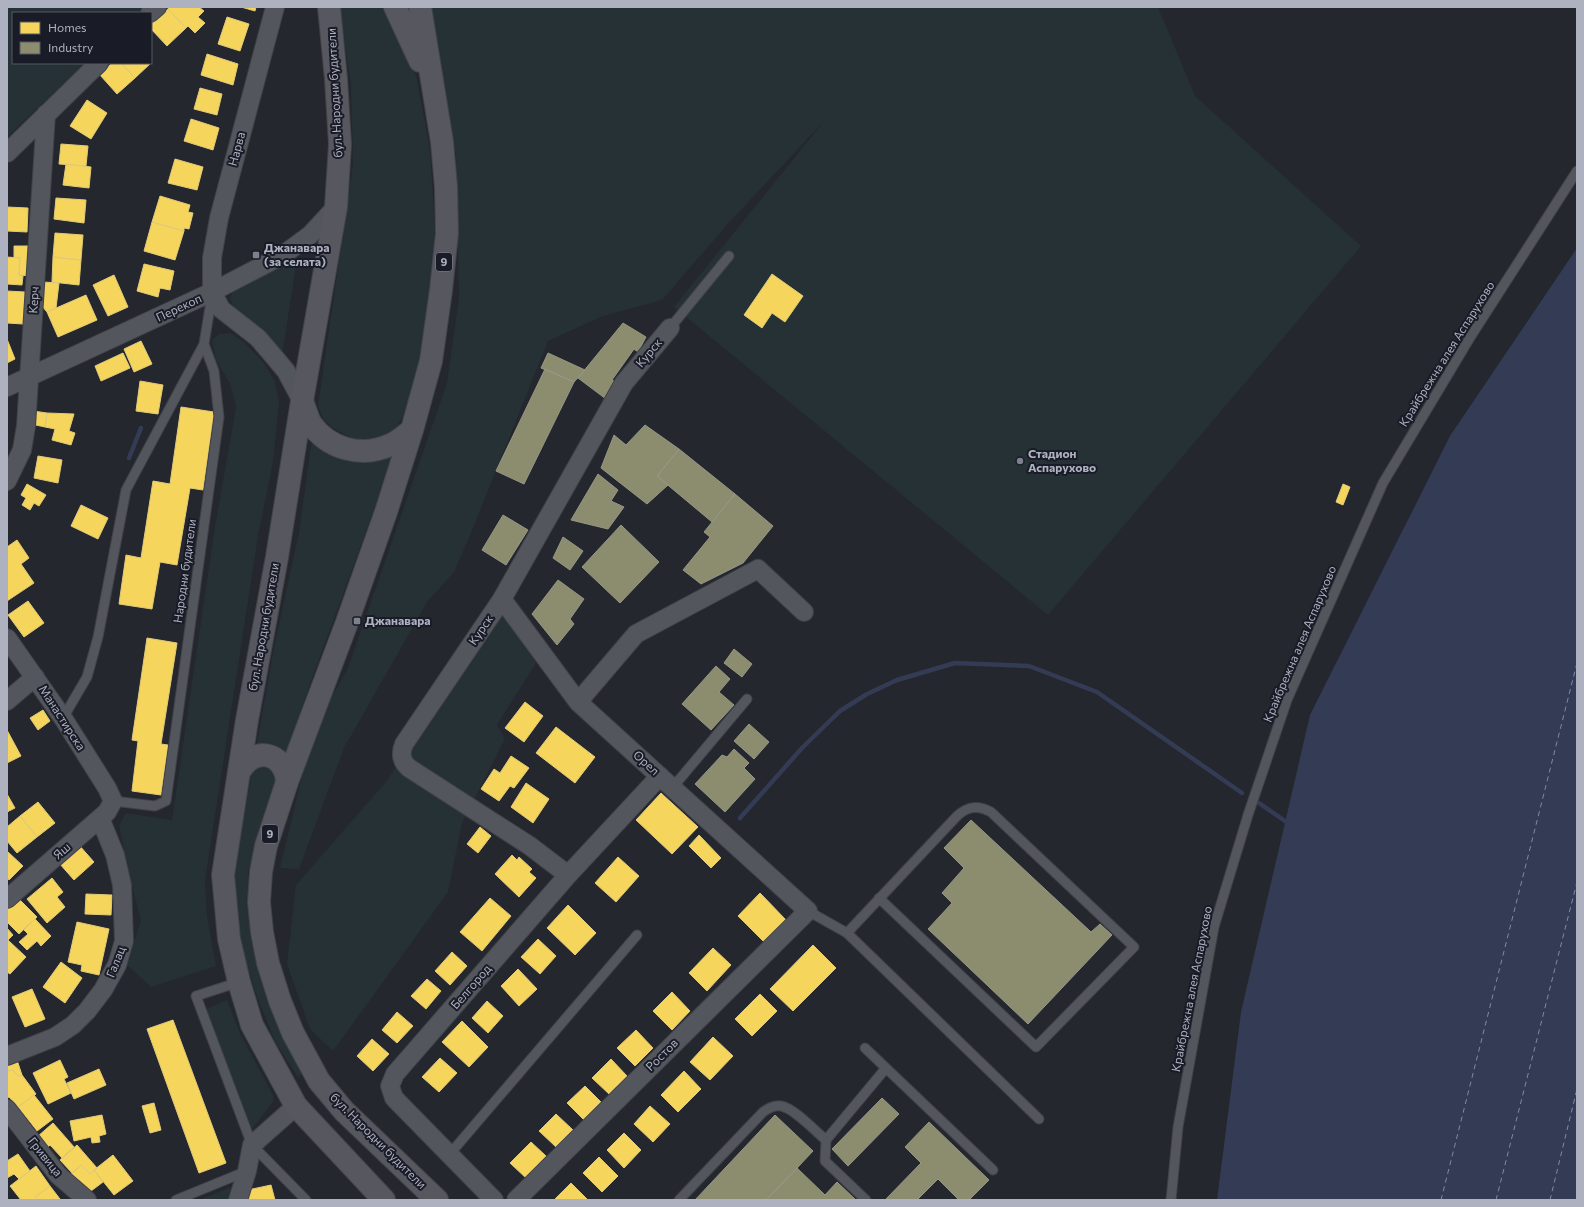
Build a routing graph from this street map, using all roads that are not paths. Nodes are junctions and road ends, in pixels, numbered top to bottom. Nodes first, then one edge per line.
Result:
1 (275, 7) edge
2 (329, 7) edge
3 (395, 7) edge
4 (420, 7) edge
5 (98, 64) edge
6 (434, 92) junction
7 (46, 114) junction
8 (7, 153) edge
9 (1577, 171) edge
10 (336, 207) junction
11 (729, 256) dead end
12 (212, 292) junction
13 (670, 328) joint
14 (204, 344) junction
15 (30, 376) junction
16 (7, 387) edge
17 (302, 401) junction
18 (412, 430) junction
19 (7, 481) edge
20 (502, 599) junction
21 (804, 612) dead end
22 (7, 638) edge
23 (35, 677) junction
24 (747, 699) dead end
25 (7, 701) edge
26 (578, 702) junction
27 (63, 718) junction
28 (239, 772) junction
29 (287, 782) junction
30 (666, 782) junction
31 (113, 801) junction
32 (100, 818) junction
33 (568, 875) junction
34 (879, 898) junction
35 (7, 899) edge
36 (808, 911) junction
37 (847, 933) junction
38 (637, 935) dead end
39 (239, 982) junction
40 (865, 1048) dead end
41 (7, 1056) edge
42 (886, 1068) junction
43 (296, 1106) junction
44 (7, 1109) edge
45 (1040, 1119) dead end
46 (826, 1140) junction
47 (252, 1145) junction
48 (450, 1155) junction
49 (993, 1170) dead end
50 (247, 1171) junction
51 (88, 1200) edge
52 (176, 1200) edge
53 (238, 1200) edge
54 (306, 1200) edge
55 (384, 1200) edge
56 (437, 1200) edge
57 (494, 1200) edge
58 (516, 1200) edge
59 (679, 1200) edge
60 (866, 1200) edge
61 (1171, 1200) edge

1 - 12 street, Нарва
2 - 10 main road, бул. Народни будители
3 - 6 main road, 9
4 - 6 main road, бул. Народни будители
5 - 7 street
6 - 18 main road, бул. Народни будители / 9
7 - 8 street
7 - 15 street, Керч
9 - 61 lane, Крайбрежна алея Аспарухово
10 - 12 street, Перекоп
10 - 17 main road, бул. Народни будители
11 - 13 lane
12 - 14 lane, Народни будители
12 - 15 street, Перекоп
12 - 17 street
13 - 20 street, Курск
14 - 27 lane
14 - 31 lane, Народни будители
15 - 16 street, Перекоп
15 - 19 street, Керч
17 - 18 main road
17 - 28 main road, бул. Народни будители
18 - 29 main road, бул. Народни будители / 9
20 - 26 street, Орел
20 - 33 street, Курск
21 - 26 street
22 - 23 street, Манастирска
23 - 25 street
23 - 27 street, Манастирска
24 - 30 lane
26 - 30 street, Орел
27 - 31 street, Манастирска
28 - 29 main road
28 - 39 main road, бул. Народни будители
29 - 56 main road, бул. Народни будители / 9
30 - 33 street, Белгород
30 - 36 street, Орел
31 - 32 street, Яш
32 - 35 street, Яш
32 - 41 street, Галац
33 - 48 street, Белгород
34 - 34 lane
34 - 37 lane
36 - 37 lane
36 - 58 street, Ростов
37 - 45 lane
38 - 48 lane
39 - 43 main road, бул. Народни будители
39 - 47 lane
40 - 42 lane
42 - 46 lane
42 - 49 lane
43 - 47 street
43 - 55 main road, бул. Народни будители
44 - 51 street, Гривица
46 - 59 lane
46 - 60 lane
47 - 50 street
47 - 54 lane
48 - 57 street, Белгород
50 - 52 lane
50 - 53 street

